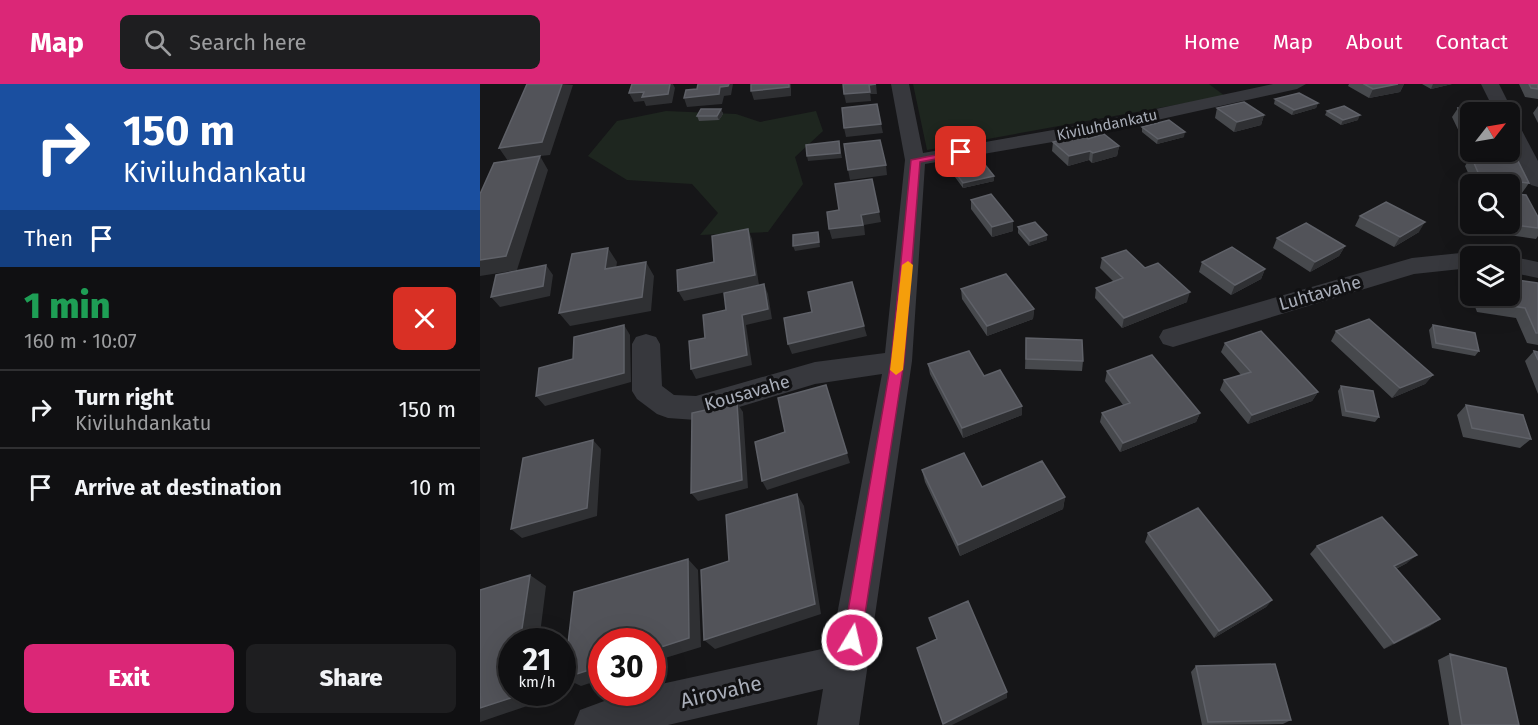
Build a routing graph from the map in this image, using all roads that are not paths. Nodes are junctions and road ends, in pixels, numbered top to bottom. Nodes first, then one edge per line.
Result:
1 (900, 84) edge
2 (1297, 84) edge
3 (1490, 84) edge
4 (1499, 102) edge
5 (1520, 145) edge
6 (915, 160) junction
7 (1538, 182) edge
8 (1460, 261) edge
9 (1520, 266) edge
10 (1538, 270) edge
11 (1173, 337) dead end
12 (646, 344) dead end
13 (898, 362) junction
14 (848, 663) junction
15 (595, 725) edge
16 (838, 725) edge

1 - 6 street
2 - 6 street, Kiviluhdankatu
3 - 4 street
5 - 7 street
6 - 13 street
8 - 11 street, Luhtavahe
9 - 10 street
12 - 13 street, Kousavahe
13 - 14 street
14 - 15 street, Airovahe
14 - 16 street

